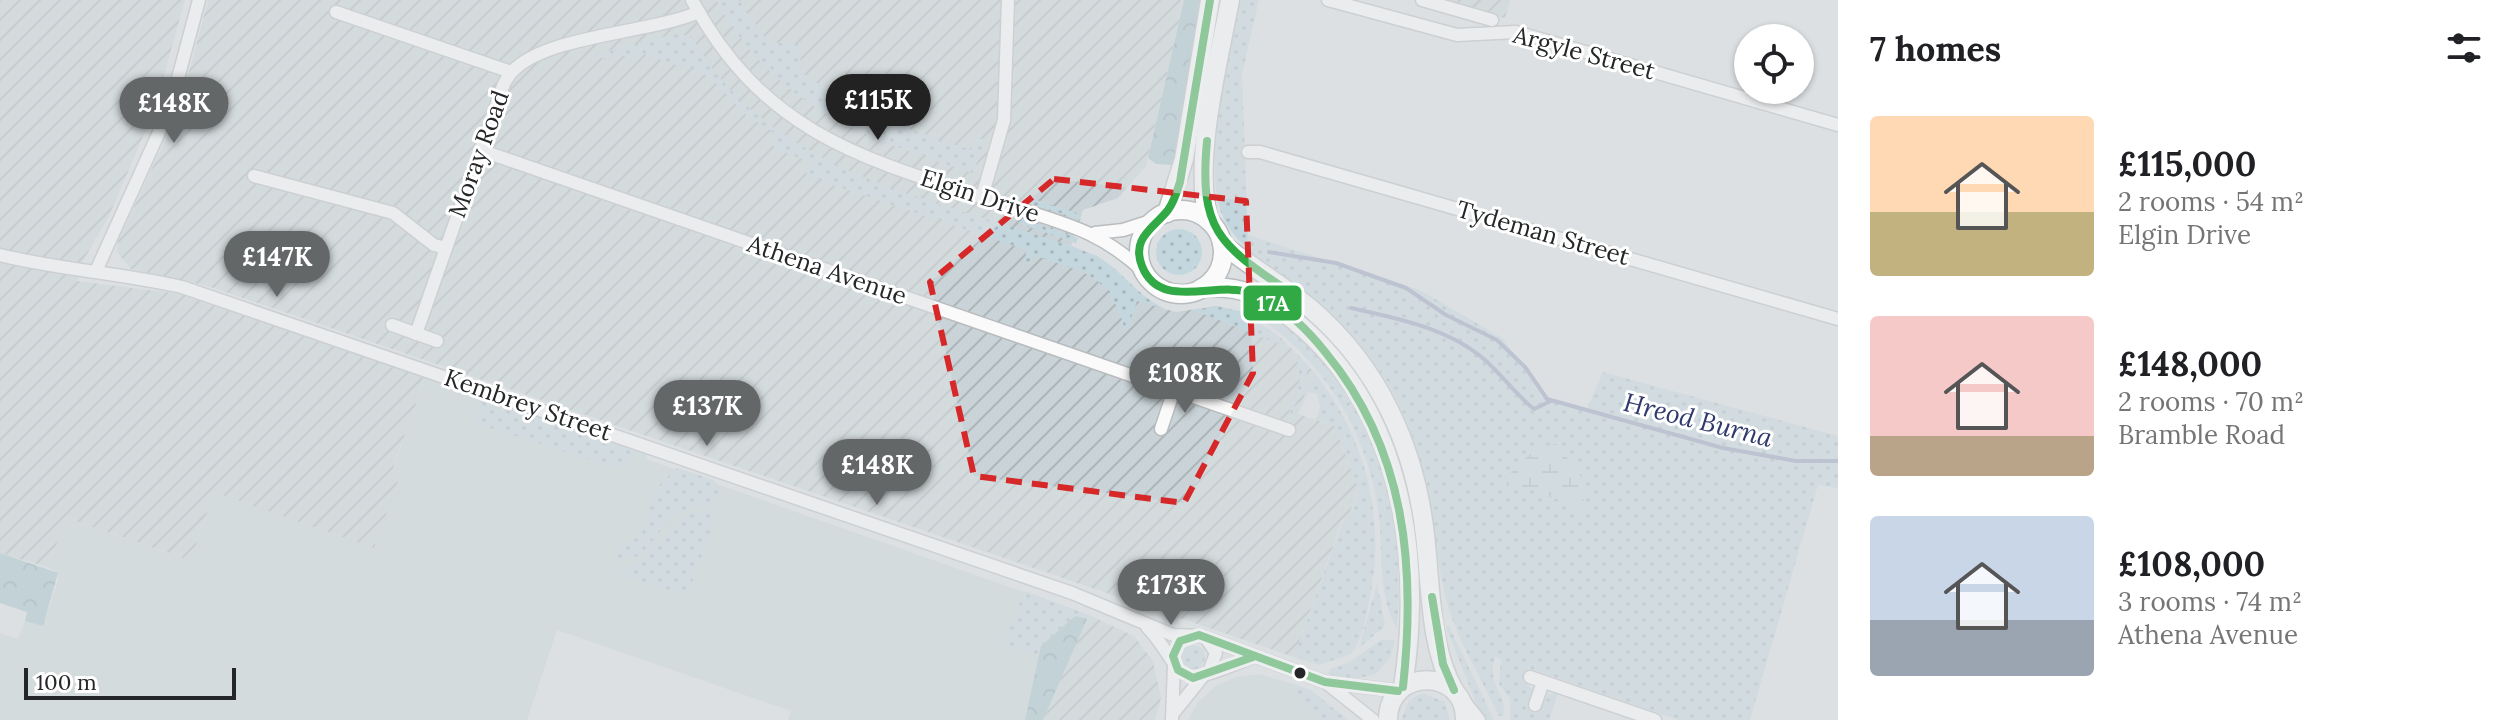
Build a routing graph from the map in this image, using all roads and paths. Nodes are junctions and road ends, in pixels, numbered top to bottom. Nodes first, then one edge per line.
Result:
1 (199, 0) edge
2 (1008, 0) edge
3 (1210, 0) edge
4 (1230, 0) edge
5 (1328, 0) edge
6 (1422, 0) edge
7 (695, 6) edge
8 (336, 12) dead end
9 (1492, 20) dead end
10 (511, 72) junction
11 (1838, 125) edge
12 (480, 150) junction
13 (1248, 152) dead end
14 (254, 176) dead end
15 (982, 197) junction
16 (1160, 216) junction
17 (1209, 221) junction
18 (1095, 233) junction
19 (1222, 244) junction
20 (446, 248) junction
21 (0, 255) edge
22 (96, 271) junction
23 (1145, 273) junction
24 (1202, 288) junction
25 (1838, 319) edge
26 (392, 325) dead end
27 (416, 334) junction
28 (437, 341) dead end
29 (1174, 390) junction
30 (1161, 429) dead end
31 (1289, 430) dead end
32 (1138, 620) junction
33 (1187, 636) junction
34 (1206, 638) junction
35 (1253, 657) junction
36 (1174, 662) junction
37 (1206, 674) junction
38 (1325, 682) junction
39 (1400, 689) junction
40 (1456, 693) junction
41 (1535, 705) dead end
42 (1173, 717) edge
43 (1373, 720) edge
44 (1388, 720) edge
45 (1465, 720) edge
46 (1479, 720) edge
47 (1655, 720) edge

1 - 22 street
2 - 15 street
3 - 16 main road
4 - 17 main road
5 - 11 street, Argyle Street
6 - 9 street
7 - 10 street, Moray Road
7 - 15 street, Elgin Drive
8 - 10 street
10 - 12 street, Moray Road
12 - 20 street, Moray Road
12 - 29 street, Athena Avenue
13 - 25 street, Tydeman Street
14 - 20 street
15 - 18 street, Elgin Drive
16 - 17 main road
16 - 18 street, Elgin Drive
16 - 23 main road
17 - 19 main road
18 - 23 street, Elgin Drive
19 - 24 main road
19 - 40 main road
20 - 27 street, Moray Road
21 - 22 street, Kembrey Street
22 - 32 street, Kembrey Street
23 - 24 main road
24 - 39 main road
26 - 27 street
27 - 28 street
29 - 30 street
29 - 31 street, Athena Avenue
32 - 33 street, Kembrey Street
32 - 36 street, Kembrey Street
33 - 34 street, Kembrey Street
33 - 36 street
34 - 35 street, Kembrey Street
34 - 37 street
35 - 37 street
35 - 38 street, Kembrey Street
36 - 37 street, Kembrey Street
36 - 42 street
37 - 42 street
38 - 39 street, Kembrey Street
38 - 43 street, Kembrey Street
39 - 40 main road
39 - 44 main road
40 - 45 main road
40 - 46 street
41 - 47 street

